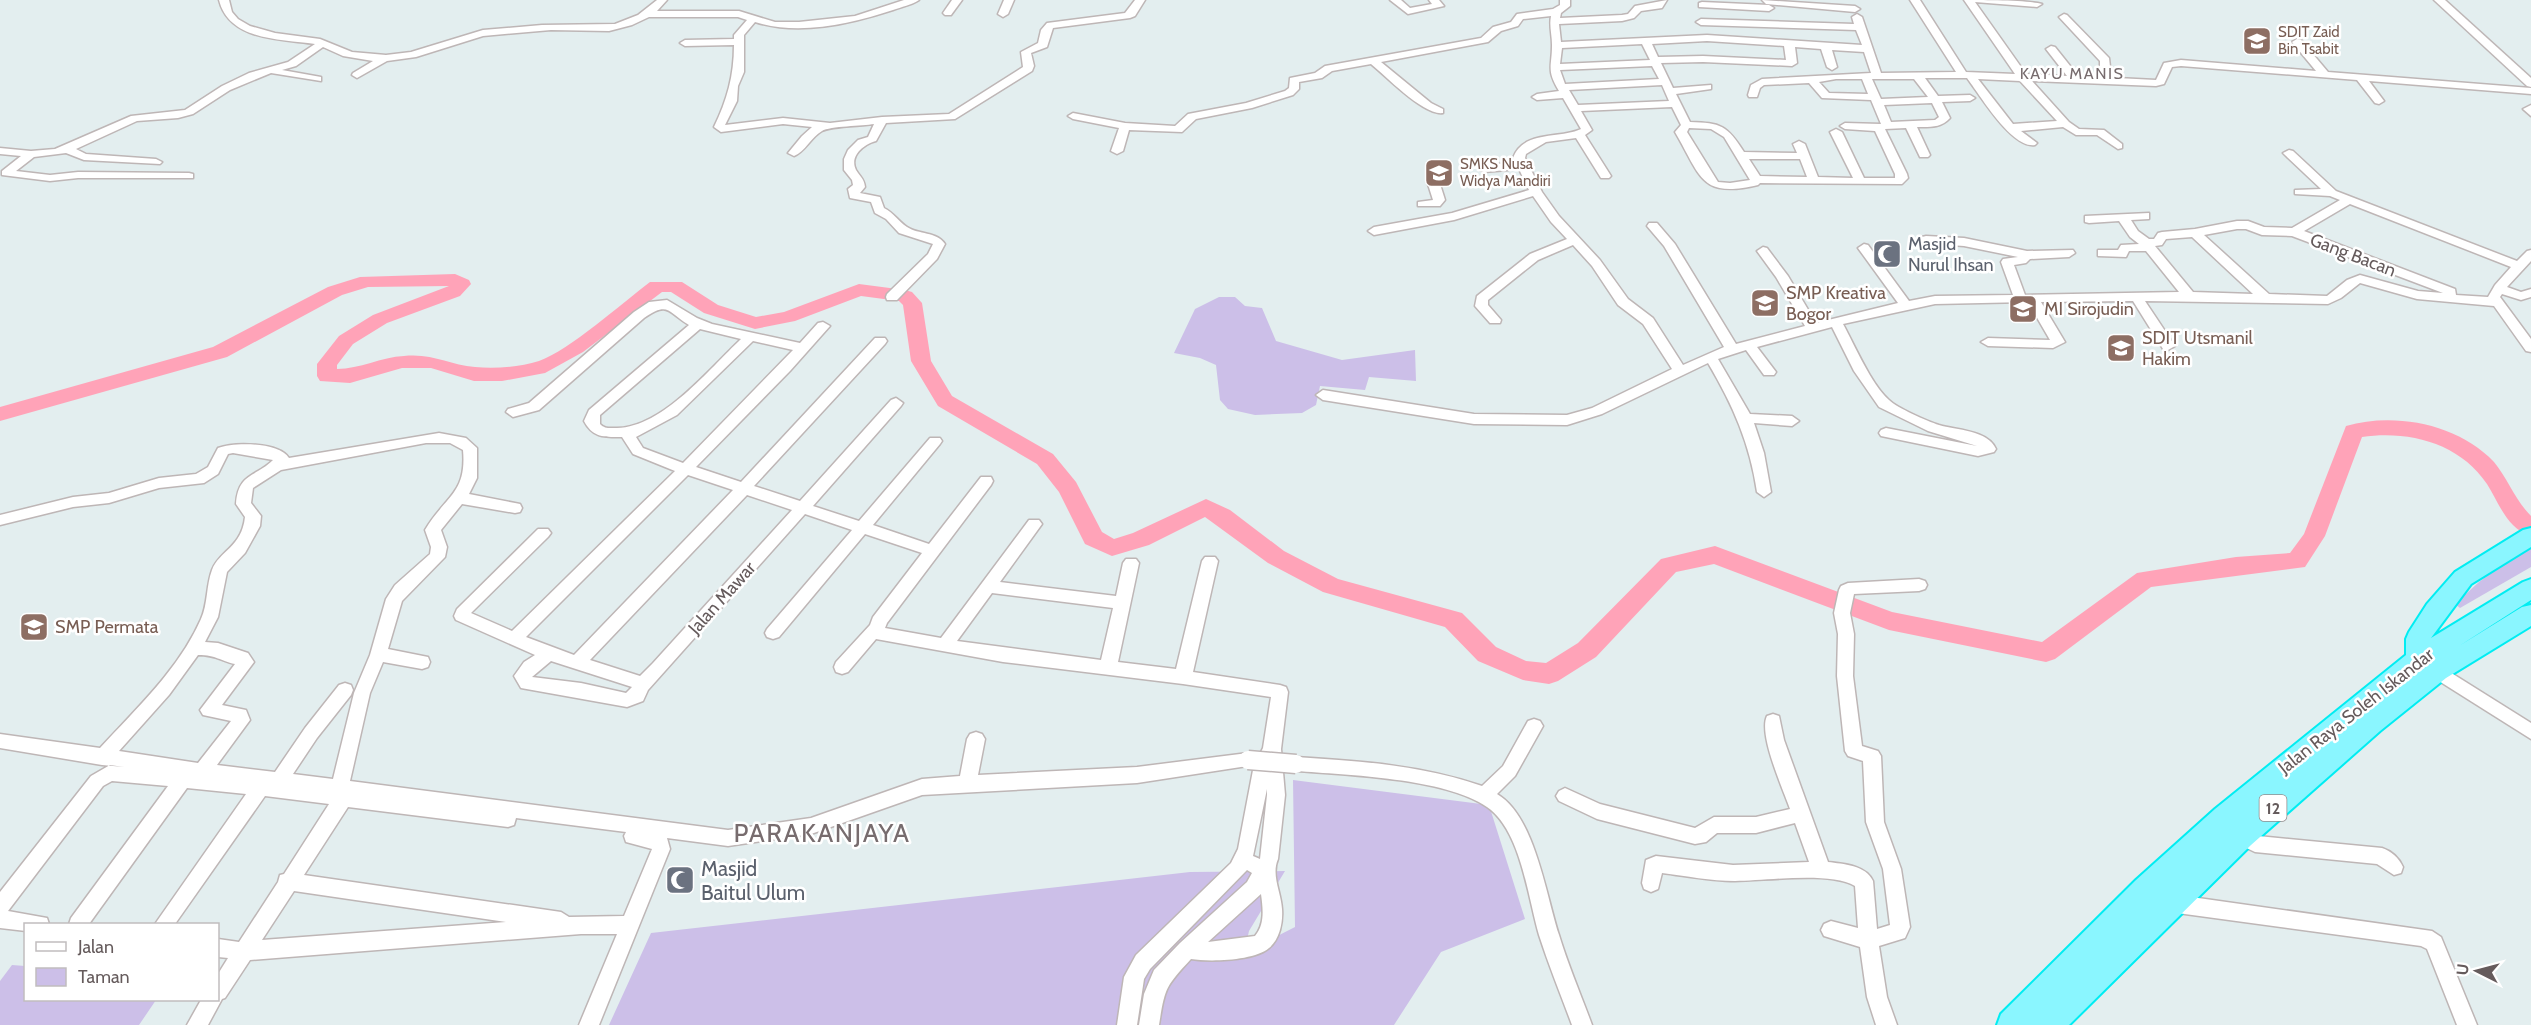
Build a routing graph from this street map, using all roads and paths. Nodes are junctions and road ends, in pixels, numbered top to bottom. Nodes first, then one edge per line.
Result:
1 (224, 0) edge
2 (662, 0) edge
3 (914, 0) edge
4 (957, 0) edge
5 (1009, 0) edge
6 (1140, 0) edge
7 (1395, 0) edge
8 (1434, 0) edge
9 (1565, 0) edge
10 (1662, 0) edge
11 (1915, 0) edge
12 (1969, 0) edge
13 (1978, 0) edge
14 (2439, 0) edge
15 (1701, 3) edge
16 (1717, 3) edge
17 (1767, 3) edge
18 (1853, 4) edge
19 (2037, 4) dead end
20 (948, 13) dead end
21 (648, 14) junction
22 (1003, 14) dead end
23 (1556, 16) junction
24 (1630, 16) junction
25 (1653, 17) dead end
26 (2064, 17) dead end
27 (753, 18) junction
28 (1701, 22) junction
29 (1774, 24) junction
30 (1860, 27) junction
31 (1707, 38) junction
32 (1645, 40) junction
33 (740, 42) junction
34 (2297, 42) dead end
35 (323, 43) junction
36 (685, 43) dead end
37 (1787, 44) junction
38 (1557, 45) junction
39 (1826, 47) junction
40 (2051, 49) dead end
41 (1869, 50) junction
42 (385, 57) junction
43 (1374, 60) junction
44 (1655, 62) junction
45 (1554, 67) junction
46 (1832, 67) dead end
47 (272, 71) junction
48 (2324, 74) junction
49 (357, 75) dead end
50 (1917, 75) junction
51 (1967, 75) junction
52 (1872, 76) junction
53 (2022, 76) junction
54 (2527, 76) edge
55 (2361, 78) junction
56 (317, 79) dead end
57 (2075, 79) junction
58 (1811, 80) junction
59 (2114, 81) junction
60 (2531, 84) edge
61 (1668, 86) junction
62 (1707, 87) dead end
63 (1564, 91) junction
64 (2531, 91) edge
65 (1753, 95) dead end
66 (1826, 96) junction
67 (1537, 97) dead end
68 (1970, 98) dead end
69 (1935, 99) junction
70 (1876, 100) junction
71 (2379, 101) dead end
72 (1677, 104) junction
73 (1837, 104) dead end
74 (1576, 108) junction
75 (2531, 108) edge
76 (1439, 111) dead end
77 (2531, 113) edge
78 (1073, 116) dead end
79 (882, 120) junction
80 (1910, 123) junction
81 (2065, 124) junction
82 (1686, 125) junction
83 (821, 126) junction
84 (1125, 126) junction
85 (1883, 127) junction
86 (2010, 128) junction
87 (1579, 134) junction
88 (2031, 143) dead end
89 (1799, 144) dead end
90 (2118, 146) dead end
91 (67, 149) junction
92 (1117, 151) dead end
93 (0, 152) edge
94 (794, 153) dead end
95 (1488, 153) dead end
96 (2289, 153) dead end
97 (31, 154) junction
98 (1740, 155) junction
99 (1924, 155) dead end
100 (1804, 156) junction
101 (156, 162) dead end
102 (1522, 165) junction
103 (1497, 167) junction
104 (1484, 169) dead end
105 (3, 174) edge
106 (189, 176) dead end
107 (1605, 176) dead end
108 (1756, 179) junction
109 (1814, 180) junction
110 (1433, 181) dead end
111 (1860, 181) junction
112 (1536, 192) junction
113 (2299, 192) dead end
114 (2332, 193) junction
115 (2351, 200) junction
116 (1422, 204) dead end
117 (1436, 204) junction
118 (2145, 216) dead end
119 (1446, 218) junction
120 (2123, 218) junction
121 (2089, 219) dead end
122 (1653, 226) dead end
123 (1374, 231) dead end
124 (2195, 232) junction
125 (2294, 232) junction
126 (1574, 240) junction
127 (1926, 240) dead end
128 (2148, 245) junction
129 (1864, 248) dead end
130 (1763, 251) dead end
131 (2069, 253) dead end
132 (2102, 253) dead end
133 (2531, 254) edge
134 (2026, 255) junction
135 (2519, 266) junction
136 (2499, 288) junction
137 (2531, 293) edge
138 (2189, 296) junction
139 (892, 297) dead end
140 (2264, 297) junction
141 (2026, 298) junction
142 (2467, 298) junction
143 (2138, 299) junction
144 (2495, 302) junction
145 (1906, 306) junction
146 (1496, 320) dead end
147 (1836, 323) junction
148 (698, 324) junction
149 (823, 326) dead end
150 (1813, 330) junction
151 (749, 338) junction
152 (880, 341) dead end
153 (1988, 342) dead end
154 (1749, 345) junction
155 (2169, 346) dead end
156 (801, 348) junction
157 (2531, 348) edge
158 (1732, 350) junction
159 (1711, 358) junction
160 (1680, 371) junction
161 (1769, 372) dead end
162 (1323, 395) dead end
163 (896, 403) dead end
164 (513, 412) dead end
165 (1746, 417) junction
166 (1792, 421) dead end
167 (1886, 433) dead end
168 (629, 434) junction
169 (935, 441) dead end
170 (278, 465) junction
171 (685, 468) junction
172 (986, 481) dead end
173 (745, 487) junction
174 (1764, 492) dead end
175 (460, 498) junction
176 (515, 508) dead end
177 (803, 508) junction
178 (0, 520) edge
179 (1034, 524) dead end
180 (864, 526) junction
181 (543, 532) dead end
182 (2528, 538) edge
183 (933, 551) junction
184 (1210, 561) dead end
185 (1131, 563) dead end
186 (1919, 585) dead end
187 (990, 587) junction
188 (2531, 588) edge
189 (1122, 603) junction
190 (2528, 617) edge
191 (875, 630) junction
192 (773, 633) dead end
193 (515, 638) junction
194 (945, 645) junction
195 (194, 648) junction
196 (549, 654) junction
197 (378, 655) junction
198 (422, 662) dead end
199 (577, 663) junction
200 (2427, 665) junction
201 (842, 667) dead end
202 (1108, 668) junction
203 (1183, 677) junction
204 (641, 686) junction
205 (345, 690) dead end
206 (1773, 721) dead end
207 (1534, 726) dead end
208 (2531, 732) edge
209 (976, 739) dead end
210 (0, 741) edge
211 (1272, 749) junction
212 (102, 758) junction
213 (201, 771) junction
214 (183, 780) junction
215 (280, 780) junction
216 (967, 783) junction
217 (261, 788) junction
218 (341, 793) junction
219 (1485, 795) junction
220 (1565, 796) dead end
221 (1803, 814) junction
222 (2241, 836) junction
223 (1244, 861) junction
224 (2394, 867) dead end
225 (1265, 869) junction
226 (1821, 870) junction
227 (288, 881) junction
228 (1652, 883) dead end
229 (2170, 903) junction
230 (0, 907) edge
231 (0, 919) edge
232 (2135, 920) junction
233 (32, 923) edge
234 (79, 923) edge
235 (165, 923) edge
236 (581, 925) junction
237 (628, 925) junction
238 (1831, 930) dead end
239 (1869, 940) junction
240 (219, 948) edge
241 (1187, 949) junction
242 (241, 951) junction
243 (219, 989) edge
244 (211, 1001) edge
245 (2054, 1023) edge
246 (197, 1025) edge
247 (589, 1025) edge
248 (1127, 1025) edge
249 (1149, 1025) edge
250 (1582, 1025) edge
251 (1887, 1025) edge
252 (2012, 1025) edge
253 (2467, 1025) edge

1 - 35 street
2 - 21 street
3 - 27 street
4 - 20 street
5 - 22 street
6 - 79 street
7 - 8 street
9 - 23 street
10 - 24 street
11 - 51 street
12 - 53 street
13 - 19 street
14 - 54 street
15 - 16 street
15 - 28 street
16 - 17 street
17 - 18 street
17 - 29 street
18 - 30 street
21 - 27 street
21 - 42 street
23 - 24 street
23 - 38 street
23 - 43 street
24 - 25 street
26 - 59 street
27 - 33 street
28 - 29 street
28 - 31 street
29 - 30 street
29 - 37 street
30 - 41 street
31 - 32 street
31 - 37 street
32 - 38 street
32 - 44 street
33 - 36 street
33 - 83 street
34 - 48 street
35 - 42 street
35 - 47 street
37 - 39 street
37 - 44 street
38 - 45 street
39 - 41 street
39 - 46 street
40 - 57 street
41 - 52 street
42 - 49 street
43 - 76 street
43 - 84 street
44 - 45 street
44 - 61 street
45 - 63 street
47 - 56 street
47 - 91 street
48 - 55 street
48 - 59 street
50 - 51 street
50 - 52 street
50 - 69 street
51 - 53 street
51 - 86 street
52 - 58 street
52 - 70 street
53 - 57 street
53 - 81 street
54 - 60 street
55 - 64 street
55 - 71 street
57 - 59 street
58 - 65 street
58 - 66 street
61 - 62 street
61 - 63 street
61 - 72 street
63 - 67 street
63 - 74 street
66 - 70 street
66 - 73 street
68 - 69 street
69 - 70 street
69 - 80 street
70 - 85 street
72 - 74 street
72 - 82 street
74 - 87 street
75 - 77 street
78 - 84 street
79 - 83 street
79 - 139 street
80 - 85 street
80 - 99 street
81 - 86 street
81 - 90 street
82 - 98 street
82 - 108 street
83 - 94 street
84 - 92 street
85 - 111 street
85 - 111 street
86 - 88 street
87 - 102 street
87 - 107 street
89 - 100 street
91 - 97 street
91 - 101 street
93 - 97 street
95 - 103 street
96 - 114 street
97 - 105 street
98 - 100 street
98 - 108 street
100 - 109 street
102 - 103 street
102 - 112 street
103 - 104 street
105 - 106 street
108 - 109 street
109 - 111 street
110 - 117 street
112 - 119 street
112 - 126 street
113 - 114 street
114 - 115 street
115 - 125 street
115 - 135 street
116 - 117 street
117 - 119 street
118 - 120 street
119 - 123 street
120 - 121 street
120 - 128 street
122 - 158 street
124 - 125 street, Gang Bacan
124 - 128 street
124 - 140 street
125 - 142 street, Gang Bacan
126 - 146 street
126 - 160 street
127 - 134 street
128 - 132 street
128 - 138 street
129 - 145 street
130 - 150 street
131 - 134 street
133 - 135 street
134 - 141 street
135 - 136 street
136 - 137 street
136 - 144 street
138 - 140 street
138 - 143 street
140 - 142 street
141 - 143 street
141 - 145 street
141 - 153 street
142 - 144 street
143 - 155 street
144 - 157 street
145 - 147 street
147 - 150 street
147 - 167 street
148 - 151 street
148 - 164 street
148 - 168 street
149 - 156 street
150 - 154 street
151 - 156 street
151 - 168 street
152 - 173 street
154 - 158 street
154 - 161 street
156 - 171 street
158 - 159 street
159 - 160 street
159 - 165 street
160 - 162 street
163 - 177 street, Jalan Mawar
165 - 166 street
165 - 174 street
168 - 171 street
169 - 180 street
170 - 175 street
170 - 178 street
170 - 195 street
171 - 173 street
171 - 193 street
172 - 183 street
173 - 177 street
173 - 199 street
175 - 176 street
175 - 197 street
177 - 180 street
177 - 204 street, Jalan Mawar
179 - 187 street
180 - 183 street
180 - 192 street
181 - 193 street
182 - 200 highway
183 - 191 street
184 - 203 street
185 - 189 street
186 - 239 street
187 - 189 street
187 - 194 street
188 - 200 highway, Jalan Raya Soleh Iskandar / 12
189 - 202 street
190 - 200 highway, Jalan Raya Soleh Iskandar / 12
191 - 194 street
191 - 201 street
193 - 196 street
194 - 202 street
195 - 212 street
195 - 213 street
196 - 199 street
196 - 204 street, Jalan Mawar
197 - 198 street
197 - 218 street
199 - 204 street
200 - 208 street
200 - 222 highway, Jalan Raya Soleh Iskandar / 12
200 - 232 highway, Jalan Raya Soleh Iskandar / 12
202 - 203 street
203 - 211 street
205 - 215 street
206 - 221 street
207 - 219 street
209 - 216 street
210 - 212 street
211 - 223 street
211 - 225 street
212 - 213 street
213 - 215 street
214 - 217 street
214 - 230 street
214 - 234 street
215 - 218 street
216 - 218 street
216 - 219 street, bridge
217 - 218 street
217 - 235 street
218 - 227 street
218 - 237 street
219 - 250 street
220 - 221 street
221 - 226 street
222 - 224 street
222 - 229 highway, Jalan Raya Soleh Iskandar / 12
223 - 225 street
223 - 248 street
225 - 241 street
225 - 241 street
226 - 228 street
226 - 239 street
227 - 236 street
227 - 242 street
229 - 232 highway, Jalan Raya Soleh Iskandar / 12
229 - 253 street
231 - 233 street
232 - 245 highway, Jalan Raya Soleh Iskandar / 12
232 - 252 highway, Jalan Raya Soleh Iskandar / 12
236 - 237 street
236 - 242 street
237 - 247 street
238 - 239 street
239 - 251 street
240 - 242 street
241 - 249 street
242 - 243 street
244 - 246 street

